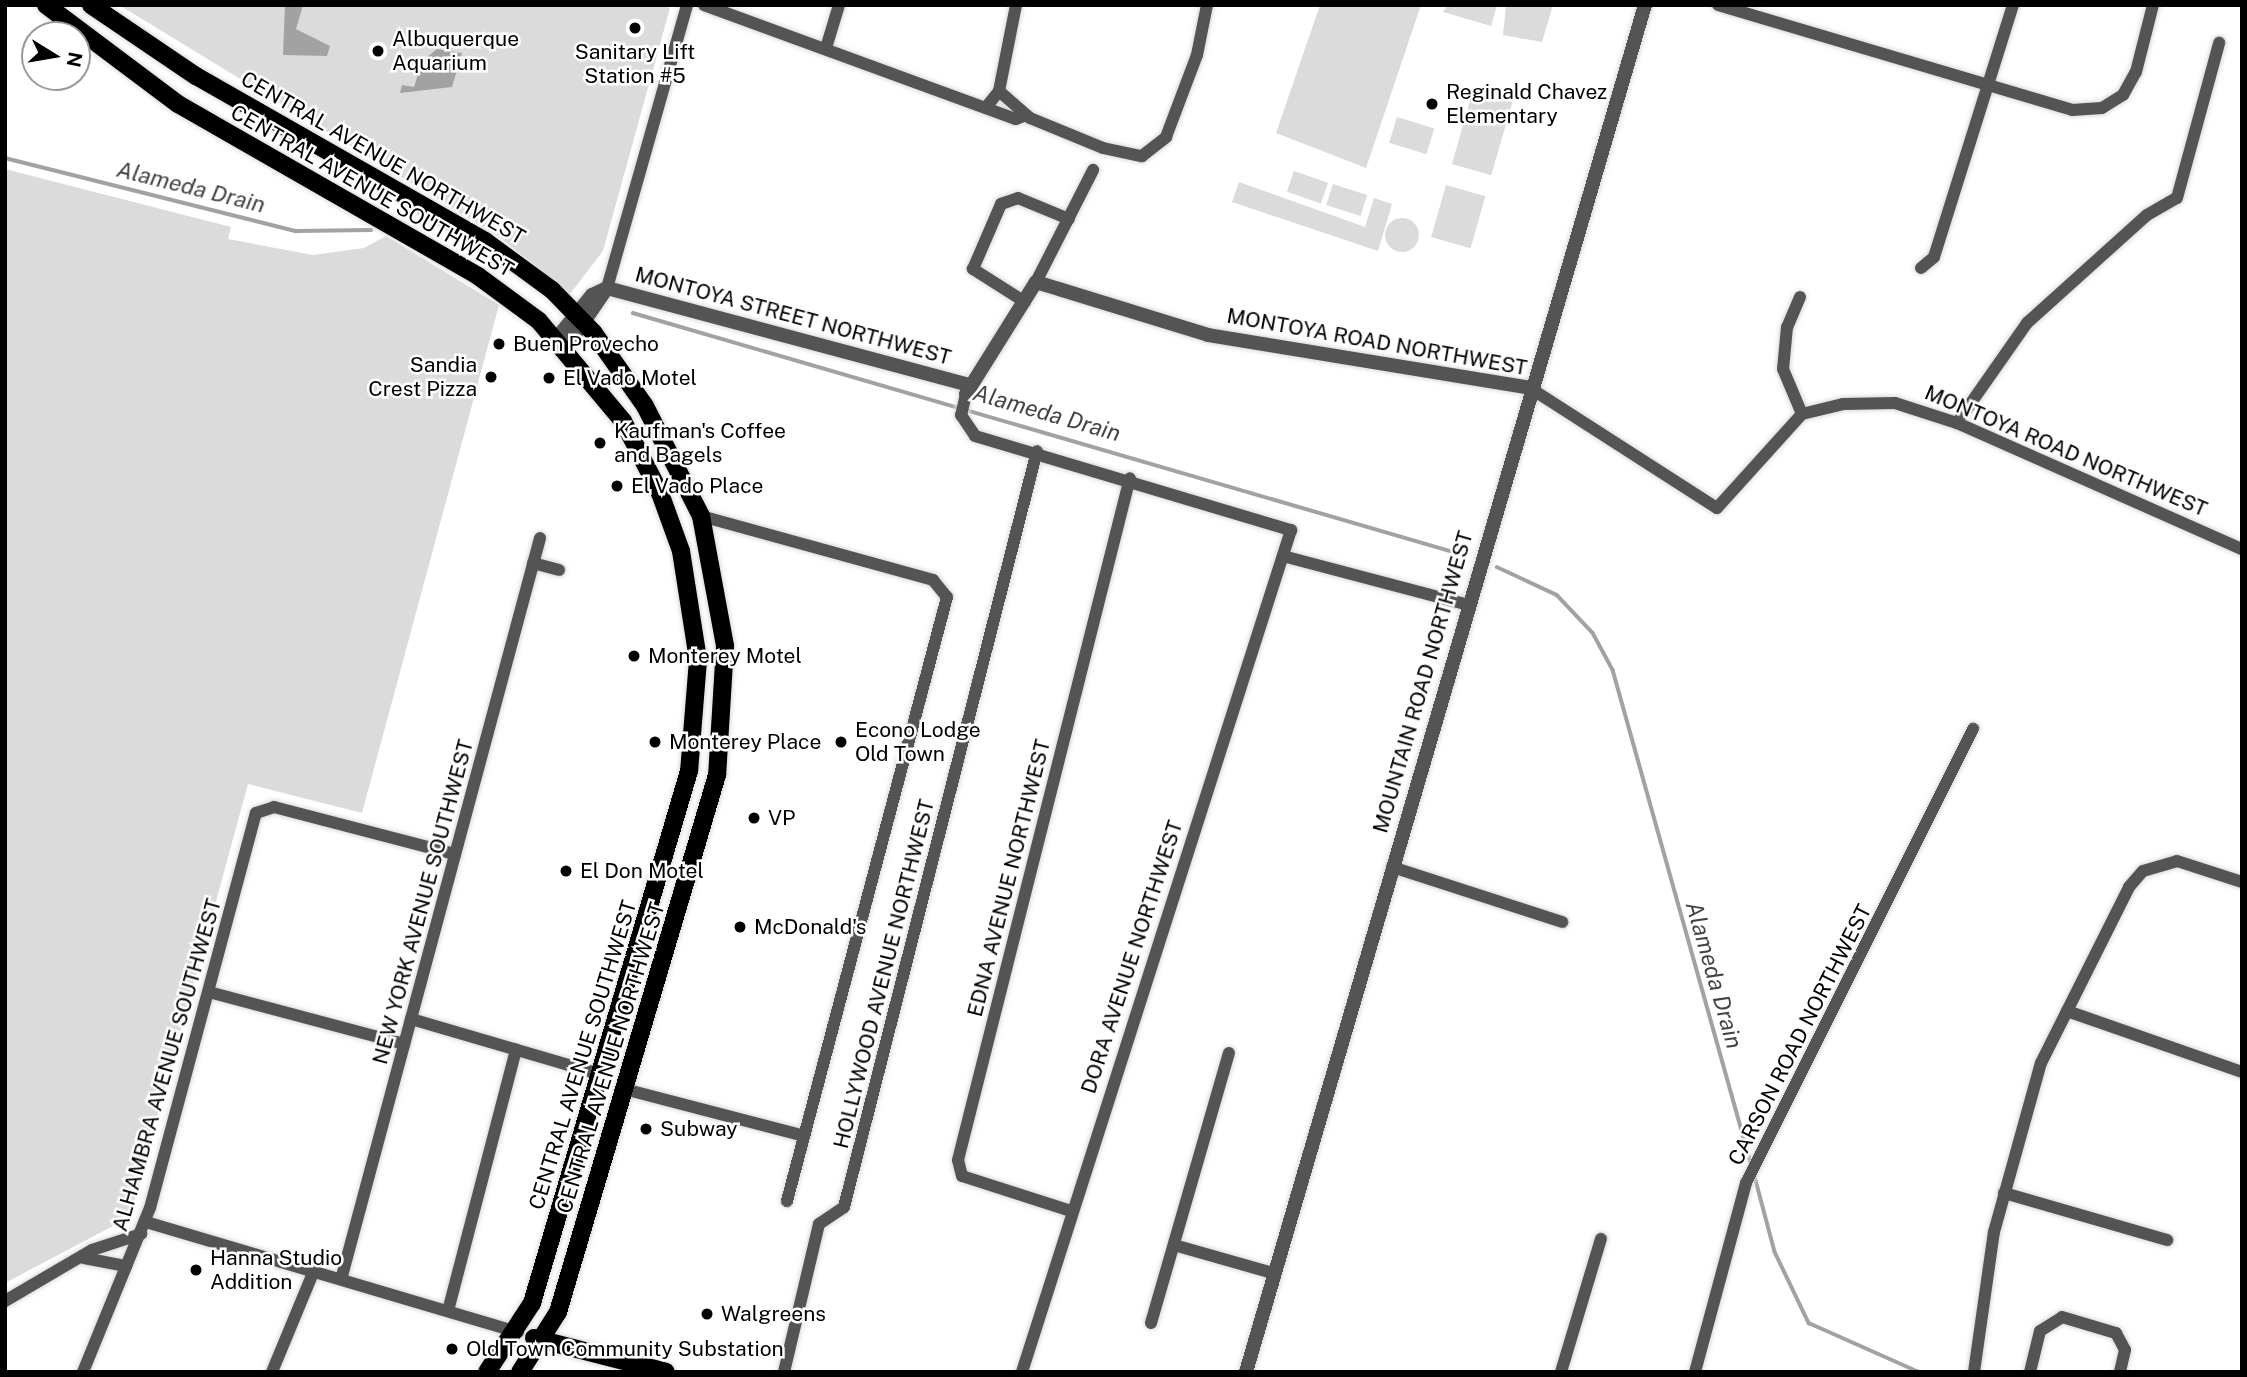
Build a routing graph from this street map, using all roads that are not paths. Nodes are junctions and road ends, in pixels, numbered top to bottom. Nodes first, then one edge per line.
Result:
1 (46, 5) edge
2 (92, 5) edge
3 (687, 5) edge
4 (704, 5) edge
5 (839, 5) edge
6 (1016, 5) edge
7 (1208, 5) edge
8 (1645, 5) edge
9 (1718, 5) edge
10 (2013, 5) edge
11 (2153, 5) edge
12 (2219, 43) dead end
13 (826, 48) junction
14 (1987, 86) junction
15 (999, 91) junction
16 (987, 106) junction
17 (1026, 115) junction
18 (1093, 170) dead end
19 (1069, 219) junction
20 (1921, 268) dead end
21 (1036, 282) junction
22 (607, 288) junction
23 (1800, 297) dead end
24 (1025, 302) junction
25 (581, 319) junction
26 (561, 343) junction
27 (1530, 388) junction
28 (967, 390) junction
29 (1802, 414) junction
30 (1957, 423) junction
31 (1037, 451) junction
32 (1130, 478) junction
33 (701, 516) junction
34 (540, 538) dead end
35 (2242, 549) edge
36 (1283, 556) junction
37 (533, 563) junction
38 (559, 570) dead end
39 (1468, 605) junction
40 (1973, 729) dead end
41 (455, 854) junction
42 (1392, 867) junction
43 (2242, 883) edge
44 (1562, 922) dead end
45 (209, 992) junction
46 (2067, 1012) junction
47 (411, 1019) junction
48 (404, 1044) junction
49 (516, 1050) junction
50 (1229, 1052) dead end
51 (2242, 1072) edge
52 (603, 1075) junction
53 (628, 1090) junction
54 (804, 1136) junction
55 (2004, 1193) junction
56 (787, 1201) dead end
57 (1070, 1211) junction
58 (143, 1228) junction
59 (1601, 1239) dead end
60 (2168, 1240) dead end
61 (1174, 1245) junction
62 (84, 1258) junction
63 (126, 1266) junction
64 (315, 1268) junction
65 (1273, 1273) junction
66 (342, 1276) junction
67 (5, 1301) edge
68 (449, 1307) junction
69 (1151, 1323) dead end
70 (518, 1332) junction
71 (542, 1341) junction
72 (83, 1372) edge
73 (272, 1372) edge
74 (487, 1372) edge
75 (520, 1372) edge
76 (666, 1372) edge
77 (784, 1372) edge
78 (1022, 1372) edge
79 (1246, 1372) edge
80 (1562, 1372) edge
81 (1695, 1372) edge
82 (1973, 1372) edge
83 (2030, 1372) edge
84 (2120, 1372) edge

1 - 26 main road, CENTRAL AVENUE SOUTHWEST
2 - 25 main road, CENTRAL AVENUE NORTHWEST
3 - 22 street
4 - 13 street
5 - 13 street
6 - 15 street
7 - 17 street
8 - 27 street, MOUNTAIN ROAD NORTHWEST
9 - 14 street
10 - 14 street
11 - 14 street
12 - 30 street
13 - 16 street
14 - 20 street
15 - 16 street
15 - 17 street
16 - 17 street
18 - 19 street
19 - 21 street
19 - 24 street
21 - 24 street
21 - 27 street, MONTOYA ROAD NORTHWEST
22 - 25 street
22 - 28 street, MONTOYA STREET NORTHWEST
23 - 29 street
24 - 28 street
25 - 26 street
25 - 33 main road, CENTRAL AVENUE NORTHWEST
26 - 52 main road, CENTRAL AVENUE SOUTHWEST
27 - 29 street, MONTOYA ROAD NORTHWEST
27 - 39 street, MOUNTAIN ROAD NORTHWEST
28 - 31 street
29 - 30 street, MONTOYA ROAD NORTHWEST
30 - 35 street, MONTOYA ROAD NORTHWEST
31 - 32 street
31 - 77 street, HOLLYWOOD AVENUE NORTHWEST
32 - 36 street, DORA AVENUE NORTHWEST
32 - 57 street, EDNA AVENUE NORTHWEST
33 - 53 main road, CENTRAL AVENUE NORTHWEST
33 - 54 street
34 - 37 street, NEW YORK AVENUE SOUTHWEST
36 - 39 street
36 - 57 street, DORA AVENUE NORTHWEST
37 - 38 street
37 - 41 street, NEW YORK AVENUE SOUTHWEST
39 - 42 street, MOUNTAIN ROAD NORTHWEST
40 - 81 street, CARSON ROAD NORTHWEST
41 - 45 street, ALHAMBRA AVENUE SOUTHWEST
41 - 47 street, NEW YORK AVENUE SOUTHWEST
42 - 44 street
42 - 65 street, MOUNTAIN ROAD NORTHWEST
43 - 46 street
45 - 48 street
45 - 58 street, ALHAMBRA AVENUE SOUTHWEST
46 - 51 street
46 - 55 street
47 - 48 street, NEW YORK AVENUE SOUTHWEST
47 - 49 street
48 - 66 street, NEW YORK AVENUE SOUTHWEST
49 - 52 street
49 - 68 street
50 - 61 street
52 - 70 main road, CENTRAL AVENUE SOUTHWEST
53 - 54 street
53 - 71 main road, CENTRAL AVENUE NORTHWEST
54 - 56 street
55 - 60 street
55 - 82 street
57 - 78 street, DORA AVENUE NORTHWEST
58 - 62 street
58 - 63 street, ALHAMBRA AVENUE SOUTHWEST
58 - 64 street
59 - 80 street
61 - 65 street
61 - 69 street
62 - 63 street
62 - 67 street
63 - 72 street, ALHAMBRA AVENUE SOUTHWEST
64 - 66 street
64 - 73 street
65 - 79 street, MOUNTAIN ROAD NORTHWEST
66 - 68 street
68 - 70 street
70 - 71 main road
70 - 74 main road, CENTRAL AVENUE SOUTHWEST
71 - 75 main road, CENTRAL AVENUE NORTHWEST
71 - 76 main road
83 - 84 street

